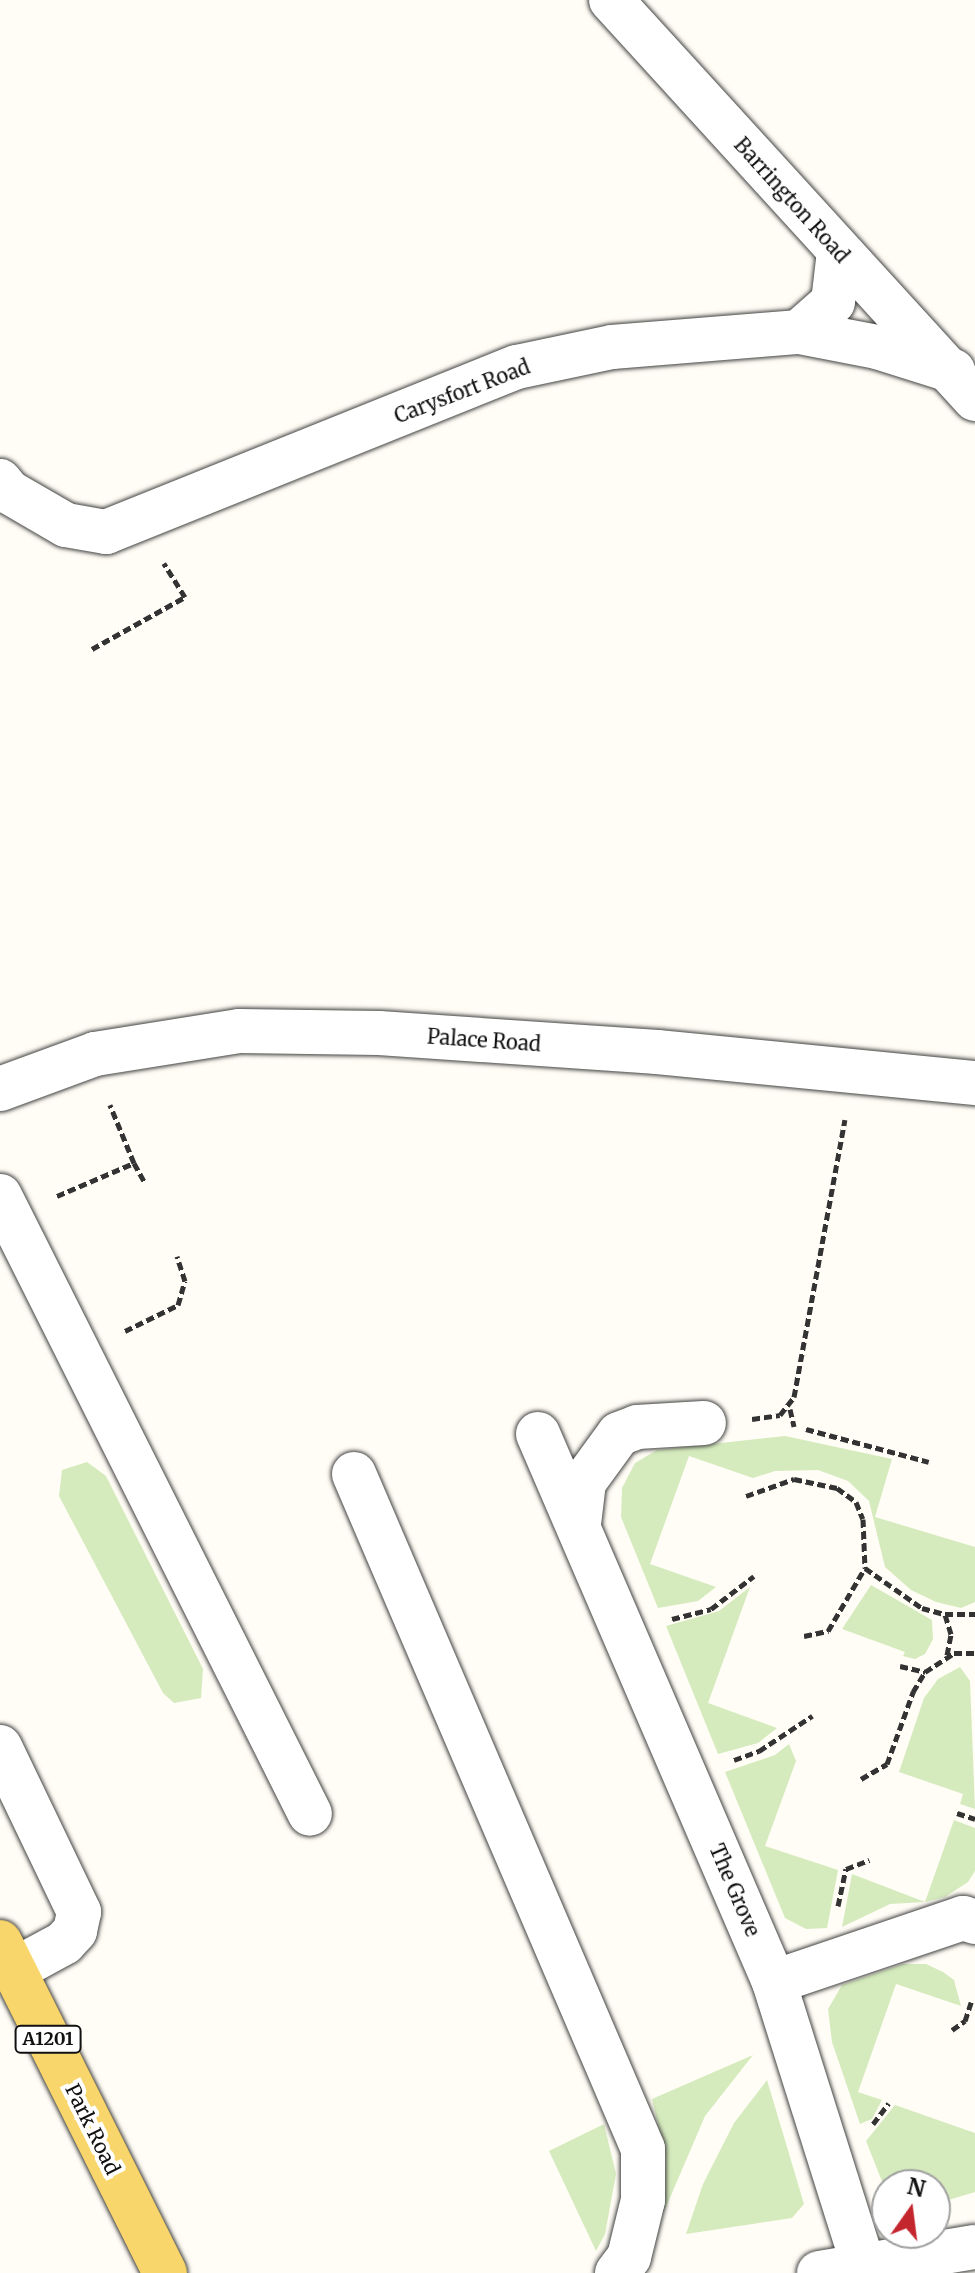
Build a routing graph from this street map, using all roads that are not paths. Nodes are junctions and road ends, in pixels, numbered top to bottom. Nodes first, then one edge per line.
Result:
1 (611, 0) edge
2 (839, 252) junction
3 (799, 332) junction
4 (964, 385) edge
5 (0, 481) edge
6 (975, 1083) edge
7 (0, 1089) edge
8 (0, 1196) edge
9 (704, 1423) road end
10 (538, 1434) dead end
11 (354, 1474) dead end
12 (579, 1524) junction
13 (0, 1747) edge
14 (310, 1814) dead end
15 (975, 1922) edge
16 (7, 1956) edge
17 (774, 1982) junction
18 (975, 2247) edge
19 (623, 2265) edge
20 (864, 2267) junction
21 (165, 2273) edge
22 (819, 2273) edge

1 - 2 street, Barrington Road
2 - 3 street
2 - 4 street, Barrington Road
3 - 4 street, Carysfort Road
3 - 5 street, Carysfort Road
6 - 7 street, Palace Road
8 - 14 street
9 - 12 street, The Grove
10 - 12 street, The Grove
11 - 19 street
12 - 17 street, The Grove
13 - 16 street
15 - 17 street
16 - 21 main road, Park Road / A1201
17 - 20 street, The Grove
18 - 20 street
20 - 22 street

